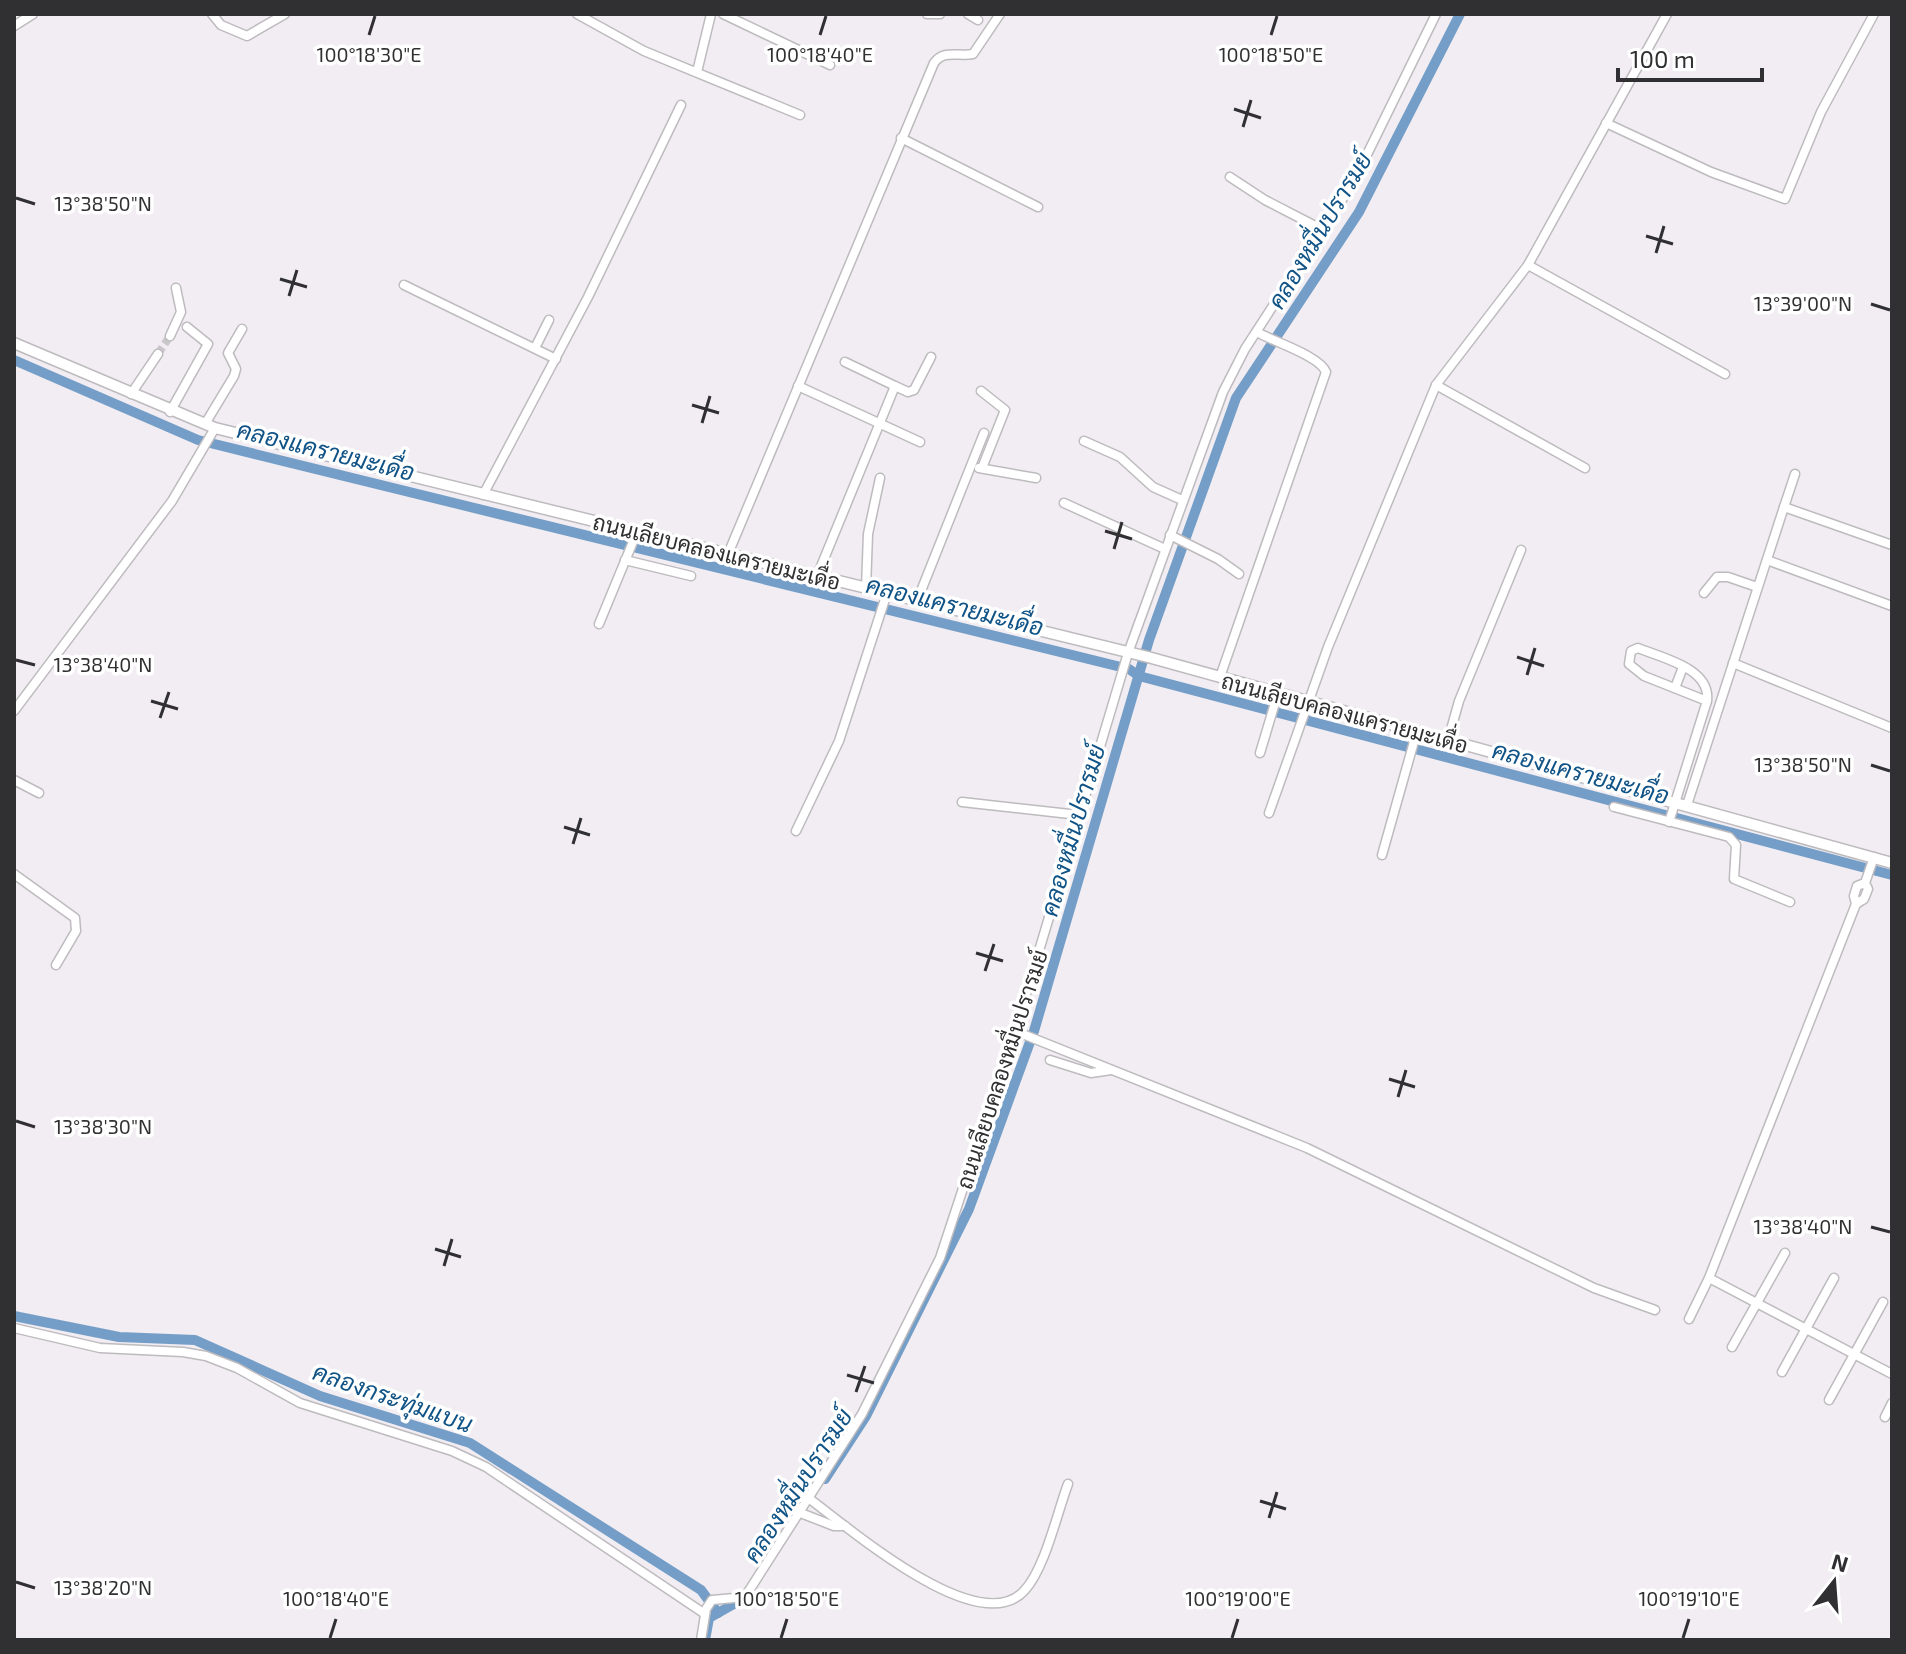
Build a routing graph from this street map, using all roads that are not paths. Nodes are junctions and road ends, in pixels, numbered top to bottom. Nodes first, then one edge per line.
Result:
1 (33, 14) edge
2 (212, 14) edge
3 (285, 14) edge
4 (577, 14) edge
5 (711, 14) edge
6 (723, 14) edge
7 (927, 14) edge
8 (940, 14) edge
9 (968, 14) edge
10 (1000, 14) edge
11 (1436, 14) edge
12 (1667, 14) edge
13 (1874, 14) edge
14 (978, 20) dead end
15 (14, 26) edge
16 (830, 65) dead end
17 (697, 72) junction
18 (681, 105) dead end
19 (800, 115) dead end
20 (1606, 123) junction
21 (901, 138) junction
22 (1230, 177) dead end
23 (1038, 207) dead end
24 (1323, 230) junction
25 (1528, 265) junction
26 (404, 285) dead end
27 (176, 288) dead end
28 (549, 320) dead end
29 (187, 327) dead end
30 (242, 329) dead end
31 (1257, 332) junction
32 (170, 336) tunnel mouth
33 (14, 343) edge
34 (535, 348) junction
35 (158, 354) tunnel mouth
36 (931, 357) dead end
37 (556, 359) junction
38 (845, 362) dead end
39 (1725, 374) dead end
40 (1436, 385) junction
41 (798, 386) junction
42 (895, 386) junction
43 (981, 391) dead end
44 (131, 394) junction
45 (170, 412) junction
46 (878, 424) junction
47 (210, 433) junction
48 (984, 433) dead end
49 (1084, 441) dead end
50 (920, 442) dead end
51 (970, 468) junction
52 (982, 468) junction
53 (1585, 468) dead end
54 (1795, 474) dead end
55 (880, 478) dead end
56 (1036, 478) dead end
57 (483, 495) junction
58 (1182, 500) junction
59 (1064, 503) dead end
60 (1784, 507) junction
61 (637, 532) junction
62 (1170, 535) junction
63 (1892, 545) edge
64 (1165, 549) junction
65 (1521, 550) dead end
66 (728, 554) junction
67 (625, 560) junction
68 (1767, 560) junction
69 (1239, 574) dead end
70 (691, 576) dead end
71 (817, 576) junction
72 (1757, 587) junction
73 (866, 588) junction
74 (1704, 593) dead end
75 (917, 601) junction
76 (884, 603) junction
77 (1892, 606) edge
78 (599, 624) dead end
79 (1135, 656) junction
80 (1733, 663) junction
81 (1683, 667) junction
82 (1220, 677) junction
83 (1675, 688) junction
84 (1275, 701) junction
85 (1707, 701) junction
86 (1305, 710) junction
87 (14, 711) edge
88 (1892, 728) edge
89 (1416, 736) junction
90 (1448, 740) junction
91 (1260, 753) dead end
92 (14, 780) edge
93 (39, 793) dead end
94 (962, 802) dead end
95 (1687, 805) junction
96 (1614, 807) dead end
97 (1672, 811) junction
98 (1269, 813) dead end
99 (1079, 815) junction
100 (796, 831) dead end
101 (1382, 855) dead end
102 (1872, 863) junction
103 (1892, 863) edge
104 (14, 874) edge
105 (1790, 902) dead end
106 (56, 965) dead end
107 (1022, 1034) junction
108 (1050, 1060) dead end
109 (1112, 1070) junction
110 (1785, 1253) dead end
111 (1709, 1278) junction
112 (1834, 1278) dead end
113 (1883, 1302) dead end
114 (1757, 1303) junction
115 (1655, 1310) dead end
116 (1689, 1319) dead end
117 (14, 1328) edge
118 (1806, 1329) junction
119 (1732, 1347) dead end
120 (1855, 1355) junction
121 (1782, 1372) dead end
122 (1892, 1374) edge
123 (1829, 1400) dead end
124 (1892, 1403) edge
125 (1885, 1417) dead end
126 (1068, 1484) dead end
127 (809, 1498) junction
128 (800, 1513) junction
129 (845, 1526) junction
130 (708, 1607) junction
131 (701, 1640) edge

1 - 15 street
2 - 3 street
4 - 17 street
5 - 17 street
6 - 16 street
7 - 8 street
9 - 14 street
10 - 21 street
11 - 24 street, ถนนเลียบคลองหมื่นปรารมย์
12 - 20 street
13 - 20 street
17 - 19 street
18 - 37 street
20 - 25 street
21 - 23 street
21 - 41 street
22 - 24 street
24 - 31 street, ถนนเลียบคลองหมื่นปรารมย์
25 - 39 street
25 - 40 street
26 - 34 street
27 - 32 street
28 - 34 street
29 - 45 street
30 - 47 street
31 - 58 street, ถนนเลียบคลองหมื่นปรารมย์
31 - 82 street
33 - 44 street, ถนนเลียบคลองแครายมะเดื่อ
34 - 37 street
35 - 44 street
36 - 42 street
37 - 57 street
38 - 42 street
40 - 53 street
40 - 86 street
41 - 46 street
41 - 66 street
42 - 46 street
43 - 52 street
44 - 45 street, ถนนเลียบคลองแครายมะเดื่อ
45 - 47 street, ถนนเลียบคลองแครายมะเดื่อ
46 - 50 street
46 - 71 street
47 - 57 street, ถนนเลียบคลองแครายมะเดื่อ
47 - 87 street
48 - 51 street
49 - 58 street
51 - 52 street
51 - 75 street
52 - 56 street
54 - 60 street
55 - 73 street
57 - 61 street, ถนนเลียบคลองแครายมะเดื่อ
58 - 62 street, ถนนเลียบคลองหมื่นปรารมย์
59 - 64 street
60 - 63 street
60 - 68 street
61 - 66 street, ถนนเลียบคลองแครายมะเดื่อ
61 - 67 street
62 - 64 street, ถนนเลียบคลองหมื่นปรารมย์
62 - 69 street
64 - 79 street, ถนนเลียบคลองหมื่นปรารมย์
65 - 90 street
66 - 71 street, ถนนเลียบคลองแครายมะเดื่อ
67 - 70 street
67 - 78 street
68 - 72 street
68 - 77 street
71 - 73 street, ถนนเลียบคลองแครายมะเดื่อ
72 - 74 street
72 - 80 street
73 - 76 street, ถนนเลียบคลองแครายมะเดื่อ
75 - 76 street, ถนนเลียบคลองแครายมะเดื่อ
75 - 79 street, ถนนเลียบคลองแครายมะเดื่อ
76 - 100 street
79 - 82 street, ถนนเลียบคลองแครายมะเดื่อ
79 - 99 street, ถนนเลียบคลองหมื่นปรารมย์
80 - 88 street
80 - 95 street
81 - 83 street
81 - 83 street
81 - 85 street
82 - 84 street, ถนนเลียบคลองแครายมะเดื่อ
83 - 85 street
84 - 86 street, ถนนเลียบคลองแครายมะเดื่อ
84 - 91 street
85 - 97 street
86 - 89 street, ถนนเลียบคลองแครายมะเดื่อ
86 - 98 street
89 - 90 street, ถนนเลียบคลองแครายมะเดื่อ
89 - 101 street
90 - 97 street, ถนนเลียบคลองแครายมะเดื่อ
92 - 93 street
94 - 99 street
95 - 97 street, ถนนเลียบคลองแครายมะเดื่อ
95 - 102 street, ถนนเลียบคลองแครายมะเดื่อ
96 - 97 street
97 - 105 street
99 - 107 street, ถนนเลียบคลองหมื่นปรารมย์
102 - 103 street, ถนนเลียบคลองแครายมะเดื่อ
102 - 111 street
104 - 106 street
107 - 109 street
107 - 127 street, ถนนเลียบคลองหมื่นปรารมย์
108 - 109 street
109 - 115 street
110 - 114 street
111 - 114 street
111 - 116 street
112 - 118 street
113 - 120 street
114 - 118 street
114 - 119 street
117 - 130 street
118 - 120 street
118 - 121 street
120 - 122 street
120 - 123 street
124 - 125 street
126 - 129 street
127 - 128 street, ถนนเลียบคลองหมื่นปรารมย์
127 - 129 street
128 - 129 street
128 - 130 street, ถนนเลียบคลองหมื่นปรารมย์
130 - 131 street

